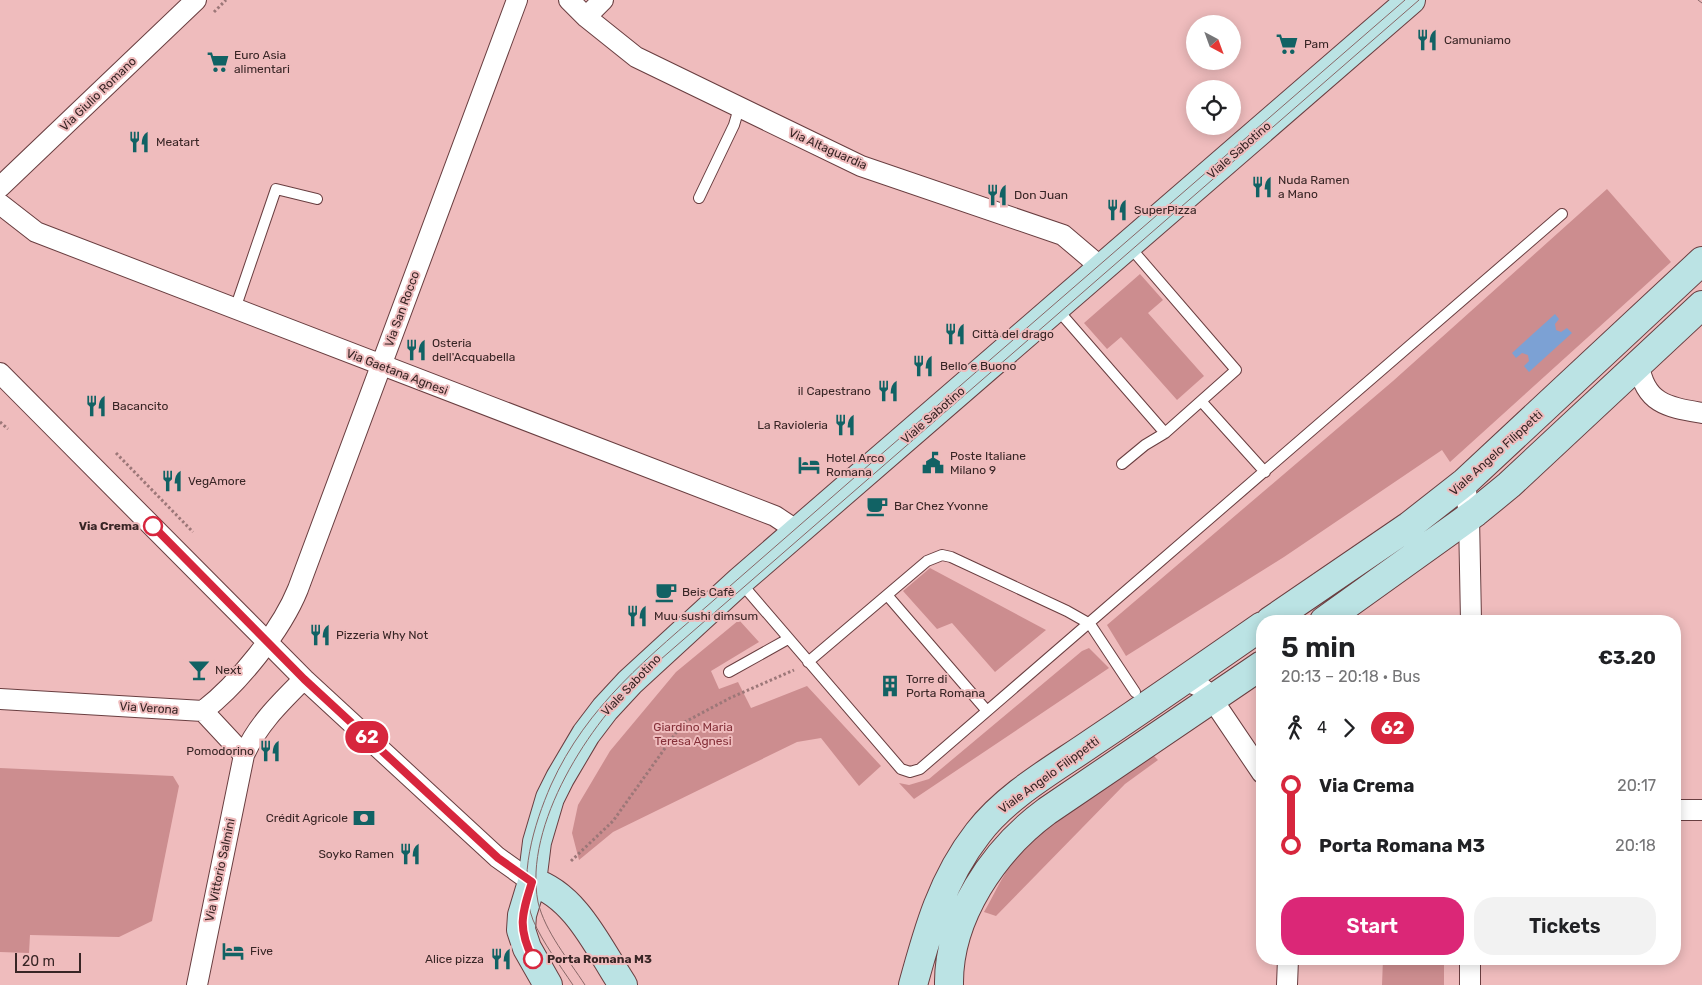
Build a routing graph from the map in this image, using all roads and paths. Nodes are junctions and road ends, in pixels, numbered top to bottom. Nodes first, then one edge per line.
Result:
1 (196, 0) edge
2 (517, 0) edge
3 (569, 0) edge
4 (603, 0) edge
5 (1412, 0) edge
6 (586, 17) junction
7 (739, 108) junction
8 (0, 187) edge
9 (699, 198) dead end
10 (317, 199) dead end
11 (0, 204) edge
12 (1562, 214) dead end
13 (1129, 246) junction
14 (1702, 261) edge
15 (1102, 268) junction
16 (1702, 305) edge
17 (1056, 308) junction
18 (235, 309) junction
19 (1639, 365) junction
20 (381, 366) junction
21 (0, 373) edge
22 (1201, 401) junction
23 (1702, 413) edge
24 (0, 422) edge
25 (8, 429) dead end
26 (1165, 432) junction
27 (116, 453) dead end
28 (1122, 464) dead end
29 (1265, 472) junction
30 (1465, 482) junction
31 (1469, 517) junction
32 (193, 532) dead end
33 (799, 532) junction
34 (740, 581) junction
35 (887, 595) junction
36 (1279, 615) edge
37 (1332, 615) edge
38 (1471, 615) edge
39 (1090, 624) junction
40 (1256, 630) edge
41 (788, 638) junction
42 (267, 642) junction
43 (808, 662) junction
44 (1256, 669) edge
45 (794, 670) dead end
46 (729, 672) dead end
47 (304, 679) junction
48 (1184, 680) junction
49 (1135, 692) dead end
50 (0, 699) edge
51 (1214, 700) junction
52 (987, 710) junction
53 (203, 712) junction
54 (244, 755) junction
55 (1256, 764) edge
56 (1681, 810) edge
57 (1702, 810) edge
58 (571, 861) dead end
59 (532, 882) junction
60 (1288, 965) edge
61 (1470, 965) edge
62 (197, 985) edge
63 (548, 985) edge
64 (623, 985) edge
65 (913, 985) edge
66 (949, 985) edge
67 (1287, 985) edge
68 (1470, 985) edge

1 - 8 street, Via Giulio Romano
2 - 20 street, Via San Rocco
3 - 6 street, Via Altaguardia
4 - 6 street
5 - 13 main road, Viale Sabotino
6 - 7 street, Via Altaguardia
7 - 9 lane
7 - 15 street, Via Altaguardia
10 - 18 lane
11 - 18 street, Via Gaetana Agnesi
12 - 29 lane
13 - 15 main road, Viale Sabotino
13 - 22 lane
14 - 30 main road, Viale Angelo Filippetti
15 - 17 main road, Viale Sabotino
16 - 19 main road
17 - 26 lane
17 - 33 main road, Viale Sabotino
18 - 20 street, Via Gaetana Agnesi
19 - 23 street
19 - 31 main road
20 - 33 street, Via Gaetana Agnesi
20 - 42 street, Via San Rocco
21 - 42 street
22 - 26 lane
22 - 29 lane
24 - 25 path
26 - 28 lane
27 - 32 path
29 - 39 lane
30 - 31 street
30 - 36 main road, Viale Angelo Filippetti
31 - 37 main road
31 - 38 street
33 - 34 main road, Viale Sabotino
34 - 41 lane
34 - 59 main road, Viale Sabotino
35 - 39 lane
35 - 43 lane
35 - 52 lane
39 - 49 lane
39 - 52 lane
40 - 48 main road, Viale Angelo Filippetti
41 - 43 lane
41 - 46 lane
42 - 47 street
42 - 53 street
43 - 52 lane
44 - 51 main road
45 - 58 path
47 - 54 street, Via Vittorio Salmini
47 - 59 street
48 - 51 street
48 - 65 main road, Viale Angelo Filippetti
50 - 53 street, Via Verona
51 - 55 street
51 - 66 main road
53 - 54 street
54 - 62 street, Via Vittorio Salmini
56 - 57 street
59 - 63 main road, Viale Sabotino
59 - 64 main road
60 - 67 street
61 - 68 street

